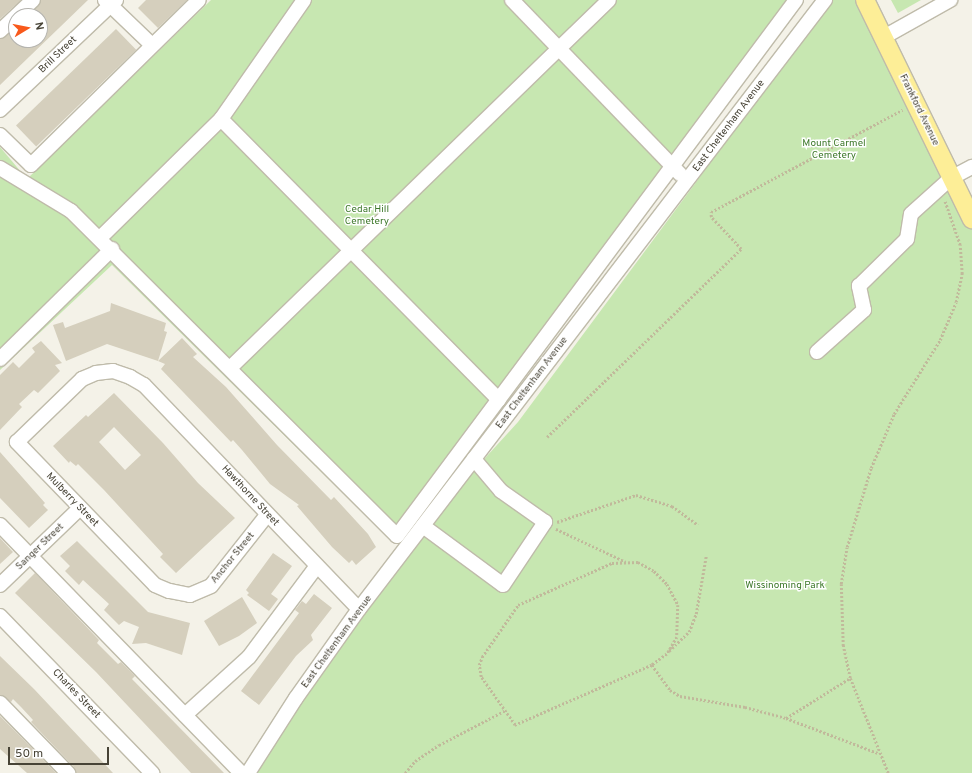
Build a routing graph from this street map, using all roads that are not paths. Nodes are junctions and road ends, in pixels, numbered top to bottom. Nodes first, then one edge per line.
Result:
1 (33, 0) edge
2 (199, 0) edge
3 (304, 0) edge
4 (512, 0) edge
5 (609, 0) edge
6 (796, 0) edge
7 (825, 0) edge
8 (865, 0) edge
9 (950, 0) edge
10 (110, 2) edge
11 (0, 31) edge
12 (884, 37) junction
13 (152, 45) junction
14 (559, 48) junction
15 (0, 110) edge
16 (221, 119) junction
17 (0, 135) edge
18 (674, 167) junction
19 (972, 167) edge
20 (0, 168) edge
21 (687, 181) junction
22 (945, 183) junction
23 (970, 212) edge
24 (100, 238) junction
25 (112, 249) junction
26 (352, 249) junction
27 (817, 352) dead end
28 (0, 359) edge
29 (230, 368) junction
30 (499, 400) junction
31 (40, 421) joint
32 (474, 459) junction
33 (80, 508) junction
34 (267, 515) junction
35 (0, 525) edge
36 (423, 526) junction
37 (30, 556) junction
38 (316, 567) junction
39 (150, 580) joint
40 (0, 585) edge
41 (359, 609) junction
42 (0, 616) edge
43 (0, 703) edge
44 (185, 715) junction
45 (68, 773) edge
46 (152, 773) edge
47 (241, 773) edge
48 (248, 773) edge

1 - 11 street
2 - 13 street
3 - 16 street
4 - 14 street
5 - 14 street
6 - 18 street
7 - 21 street, East Cheltenham Avenue
8 - 12 main road, Frankford Avenue
9 - 12 street
10 - 13 street
10 - 15 street, Brill Street
12 - 22 main road, Frankford Avenue
13 - 17 street
14 - 18 street
14 - 26 street
16 - 24 street
16 - 26 street
18 - 21 street
18 - 30 street
19 - 22 street
20 - 24 street
21 - 32 street, East Cheltenham Avenue
22 - 23 main road, Frankford Avenue
22 - 27 street
24 - 25 street
25 - 28 street
25 - 29 street
26 - 29 street
26 - 30 street
29 - 30 street
31 - 33 street, Mulberry Street
31 - 34 street, Hawthorne Street
32 - 36 street, East Cheltenham Avenue
32 - 36 street
33 - 37 street, Sanger Street
33 - 39 street, Mulberry Street
34 - 38 street, Hawthorne Street
34 - 39 street, Anchor Street
35 - 37 street
36 - 41 street, East Cheltenham Avenue
37 - 40 street, Sanger Street
37 - 44 street
38 - 41 street, Hawthorne Street
38 - 44 street
41 - 48 street, East Cheltenham Avenue
42 - 46 street, Charles Street
43 - 45 street
44 - 47 street

